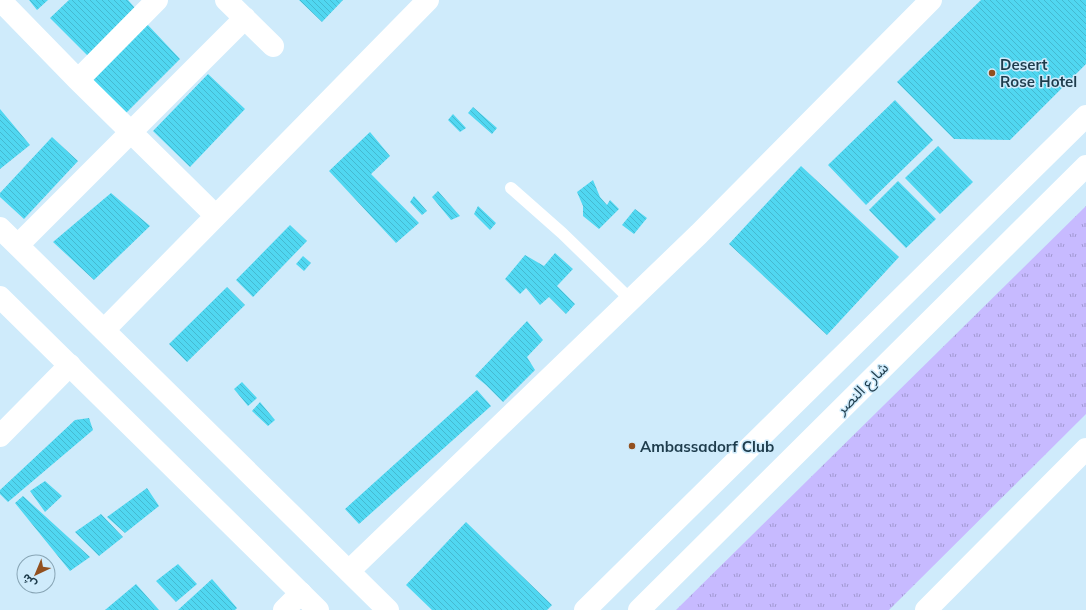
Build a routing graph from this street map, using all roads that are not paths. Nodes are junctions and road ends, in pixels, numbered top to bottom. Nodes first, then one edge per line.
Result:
1 (0, 0) edge
2 (157, 0) edge
3 (226, 0) edge
4 (428, 0) edge
5 (931, 0) edge
6 (244, 18) junction
7 (273, 46) dead end
8 (78, 80) junction
9 (1086, 116) edge
10 (131, 132) junction
11 (1086, 166) edge
12 (511, 188) dead end
13 (216, 216) junction
14 (0, 228) edge
15 (18, 245) junction
16 (0, 297) edge
17 (631, 300) junction
18 (104, 330) junction
19 (70, 365) junction
20 (0, 436) edge
21 (1086, 449) edge
22 (349, 571) junction
23 (301, 593) junction
24 (284, 610) edge
25 (318, 610) edge
26 (388, 610) edge
27 (585, 610) edge
28 (638, 610) edge
29 (926, 610) edge

1 - 8 street
2 - 8 street
3 - 6 street
4 - 13 street
5 - 17 street
6 - 7 street
6 - 10 street
8 - 10 street
9 - 27 street
10 - 13 street
10 - 15 street
11 - 28 street, شارع النصر
12 - 17 lane
13 - 18 street
14 - 15 street
15 - 18 street
16 - 19 street
17 - 22 street
18 - 22 street
19 - 20 street
19 - 23 street
21 - 29 street
22 - 26 street
23 - 24 street
23 - 25 street

